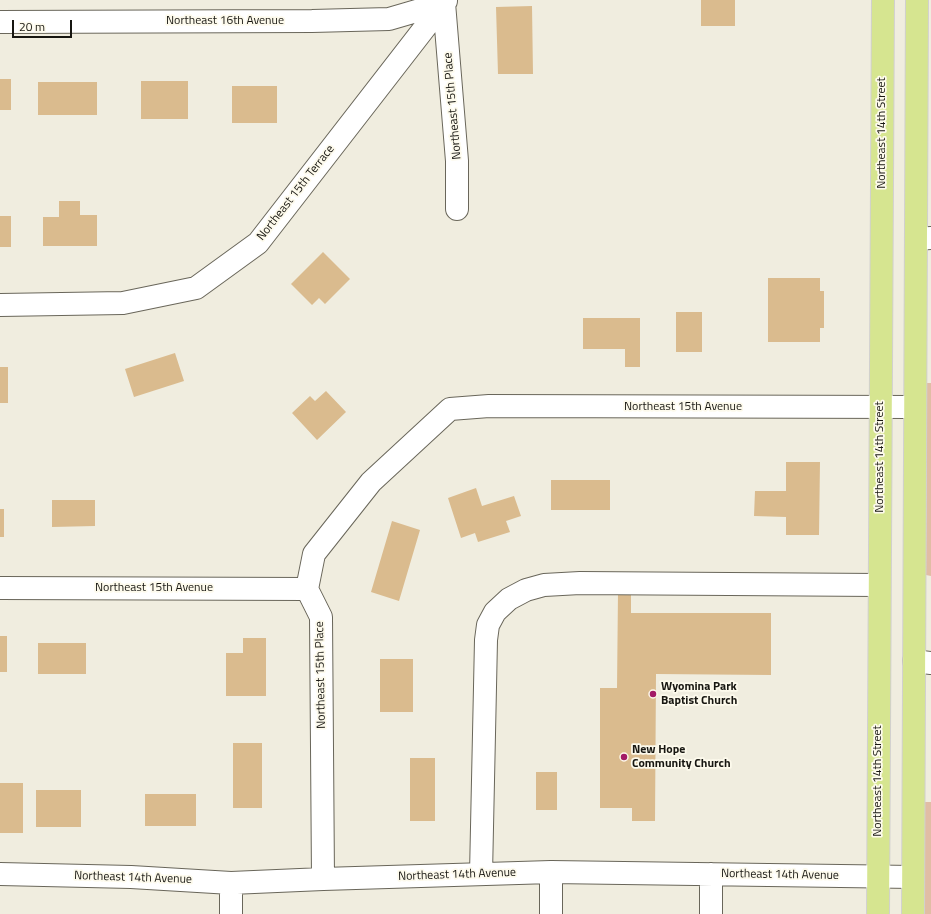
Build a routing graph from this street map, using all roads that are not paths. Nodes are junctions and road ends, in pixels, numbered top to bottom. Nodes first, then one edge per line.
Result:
1 (883, 0) edge
2 (917, 0) edge
3 (445, 2) edge
4 (0, 22) edge
5 (458, 209) dead end
6 (924, 238) edge
7 (0, 305) edge
8 (880, 407) junction
9 (915, 407) junction
10 (879, 584) junction
11 (0, 588) edge
12 (307, 589) junction
13 (923, 662) edge
14 (551, 872) junction
15 (0, 874) edge
16 (481, 874) junction
17 (711, 874) junction
18 (878, 877) junction
19 (913, 877) junction
20 (323, 879) junction
21 (232, 883) junction
22 (231, 914) edge
23 (551, 914) edge
24 (712, 914) edge
25 (878, 914) edge
26 (913, 914) edge

1 - 8 main road, Northeast 14th Street
2 - 6 main road
3 - 4 street, Northeast 16th Avenue
3 - 5 street, Northeast 15th Place
3 - 7 street, Northeast 15th Terrace
6 - 9 main road
8 - 9 street, Northeast 15th Avenue
8 - 10 main road, Northeast 14th Street
8 - 12 street, Northeast 15th Avenue
9 - 13 main road
10 - 16 street
10 - 18 main road, Northeast 14th Street
11 - 12 street, Northeast 15th Avenue
12 - 20 street, Northeast 15th Place
13 - 19 main road
14 - 16 street, Northeast 14th Avenue
14 - 17 street, Northeast 14th Avenue
14 - 23 street
15 - 21 street, Northeast 14th Avenue
16 - 20 street, Northeast 14th Avenue
17 - 18 street, Northeast 14th Avenue
17 - 24 street
18 - 19 street, Northeast 14th Avenue
18 - 25 main road, Northeast 14th Street
19 - 26 main road
20 - 21 street, Northeast 14th Avenue
21 - 22 street

